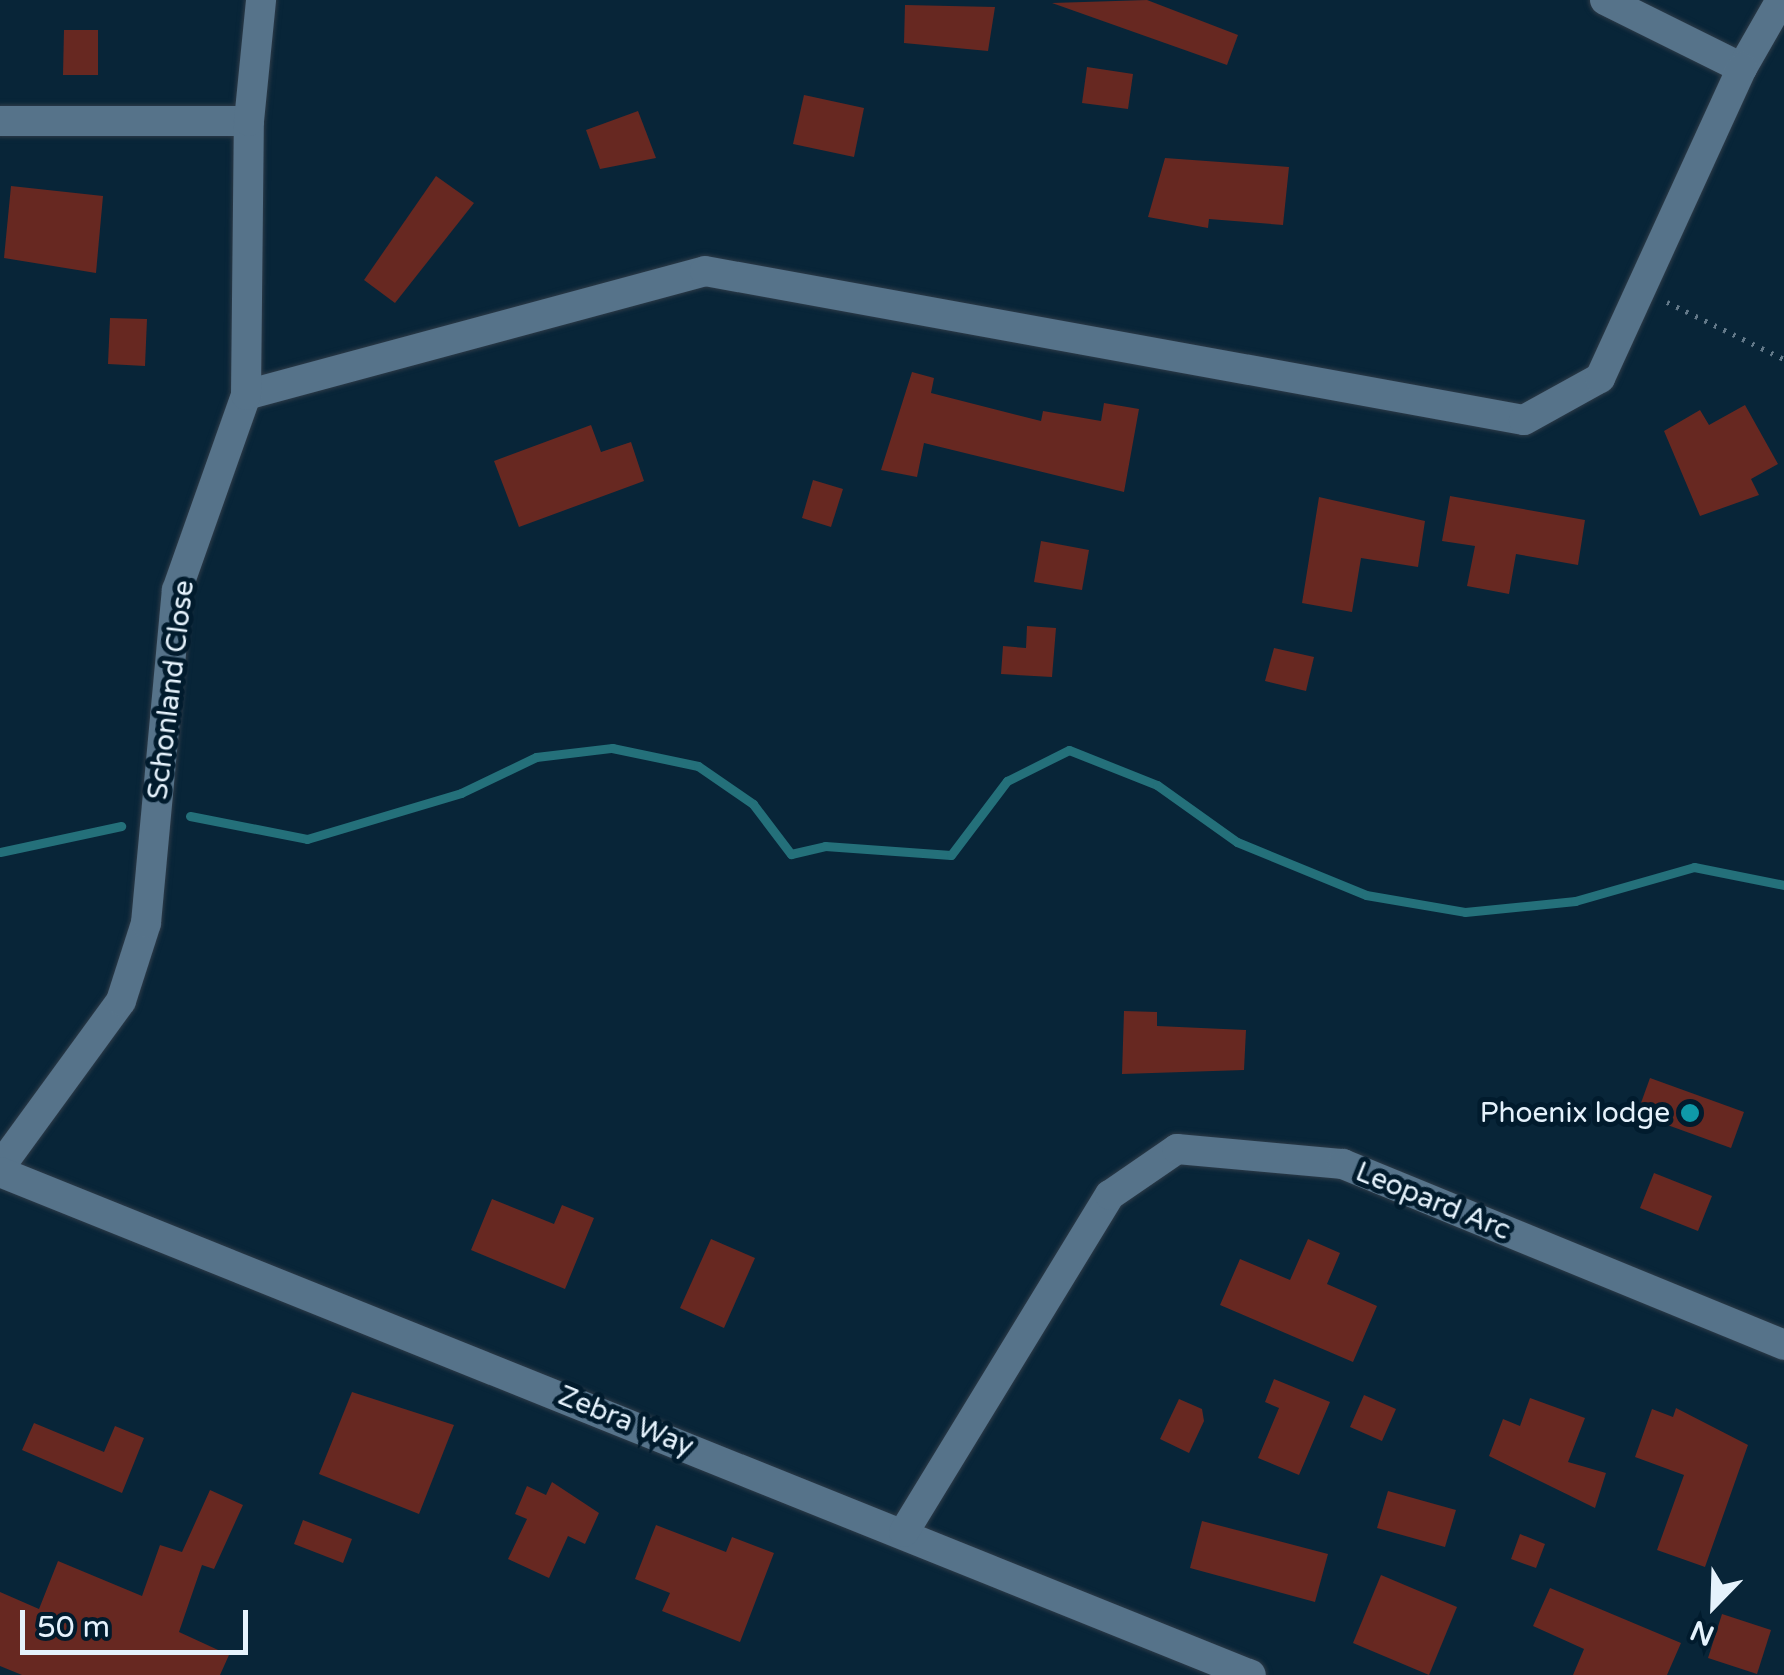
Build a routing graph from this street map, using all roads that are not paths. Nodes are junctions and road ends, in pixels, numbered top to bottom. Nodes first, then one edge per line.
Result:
1 (262, 0) edge
2 (1605, 0) edge
3 (1781, 0) edge
4 (1742, 68) junction
5 (0, 121) edge
6 (249, 121) junction
7 (246, 395) junction
8 (0, 1170) edge
9 (1784, 1345) edge
10 (904, 1532) junction
11 (1251, 1675) edge

1 - 6 street, Schonland Close
2 - 4 street
3 - 4 street
4 - 7 street
5 - 6 street
6 - 7 street, Schonland Close
7 - 8 street, Schonland Close
8 - 10 street, Zebra Way
9 - 10 street, Leopard Arc
10 - 11 street, Zebra Way

